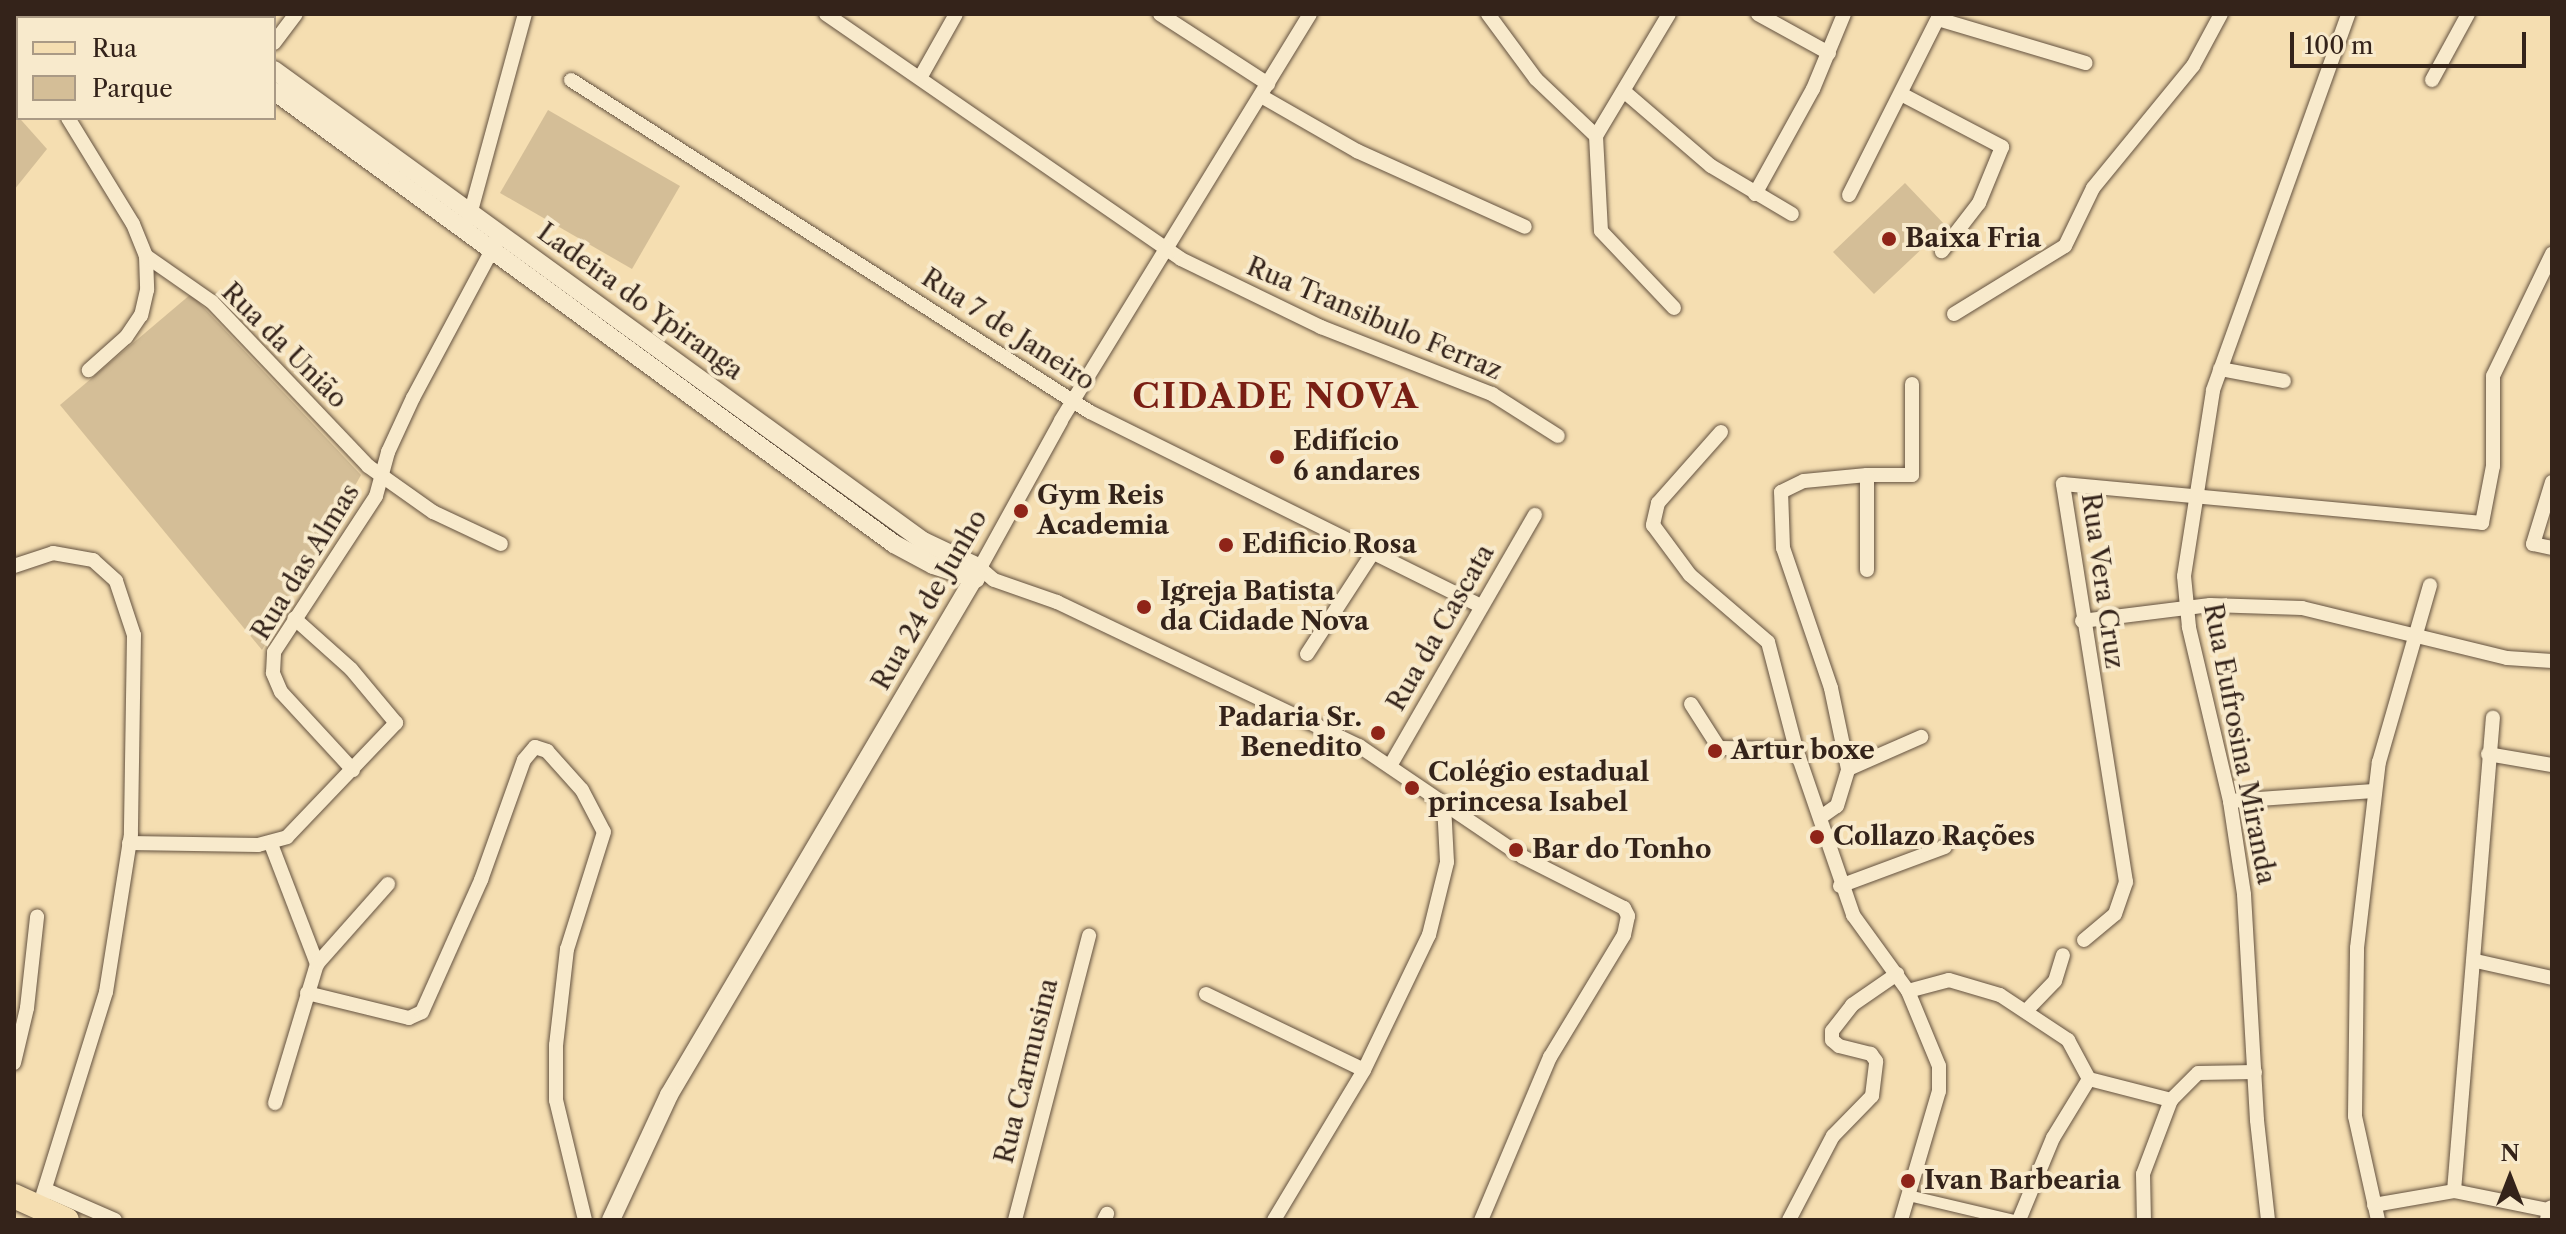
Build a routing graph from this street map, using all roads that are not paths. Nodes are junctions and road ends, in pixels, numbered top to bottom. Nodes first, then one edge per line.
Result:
1 (296, 14) edge
2 (525, 14) edge
3 (826, 14) edge
4 (956, 14) edge
5 (1160, 14) edge
6 (1310, 14) edge
7 (1488, 14) edge
8 (1669, 14) edge
9 (1758, 14) edge
10 (1844, 14) edge
11 (2221, 14) edge
12 (2348, 14) edge
13 (2468, 14) edge
14 (1939, 16) edge
15 (276, 40) edge
16 (1829, 53) junction
17 (2086, 63) dead end
18 (276, 72) edge
19 (920, 78) junction
20 (571, 80) dead end
21 (2432, 80) dead end
22 (1265, 90) junction
23 (276, 92) edge
24 (1626, 93) junction
25 (1903, 95) junction
26 (69, 120) edge
27 (1596, 136) junction
28 (1755, 194) junction
29 (1849, 195) dead end
30 (1792, 214) dead end
31 (468, 221) junction
32 (1525, 227) dead end
33 (497, 242) junction
34 (1169, 251) junction
35 (1942, 251) dead end
36 (2552, 254) edge
37 (146, 256) junction
38 (2546, 276) edge
39 (1674, 308) dead end
40 (1954, 314) dead end
41 (2220, 369) junction
42 (89, 370) dead end
43 (2284, 381) dead end
44 (1912, 384) dead end
45 (1073, 402) junction
46 (1721, 432) dead end
47 (1558, 436) dead end
48 (383, 475) junction
49 (1867, 475) junction
50 (2552, 482) edge
51 (2194, 495) junction
52 (1535, 515) dead end
53 (501, 544) dead end
54 (2552, 548) edge
55 (1374, 551) junction
56 (14, 566) edge
57 (1867, 570) dead end
58 (984, 576) junction
59 (2430, 585) dead end
60 (1481, 606) junction
61 (2185, 606) junction
62 (294, 618) junction
63 (2082, 621) junction
64 (2416, 632) junction
65 (1307, 654) dead end
66 (2552, 661) edge
67 (1691, 704) dead end
68 (2493, 718) dead end
69 (1921, 737) dead end
70 (1796, 749) junction
71 (2488, 754) junction
72 (2552, 765) edge
73 (1390, 766) junction
74 (1848, 769) junction
75 (353, 770) junction
76 (2374, 791) junction
77 (2230, 801) junction
78 (1444, 805) junction
79 (1821, 817) junction
80 (129, 843) junction
81 (271, 844) junction
82 (1945, 847) dead end
83 (388, 884) dead end
84 (1840, 886) junction
85 (37, 917) dead end
86 (1089, 935) dead end
87 (2084, 940) dead end
88 (2063, 955) dead end
89 (2476, 961) junction
90 (317, 964) junction
91 (1897, 974) junction
92 (2552, 978) edge
93 (1908, 991) junction
94 (307, 993) junction
95 (1206, 994) dead end
96 (2027, 1010) junction
97 (14, 1063) edge
98 (1364, 1070) junction
99 (2255, 1072) junction
100 (2089, 1079) junction
101 (2171, 1100) junction
102 (275, 1103) dead end
103 (2454, 1191) junction
104 (1908, 1195) junction
105 (14, 1196) edge
106 (43, 1198) junction
107 (2374, 1205) junction
108 (2552, 1210) edge
109 (67, 1220) edge
110 (115, 1220) edge
111 (585, 1220) edge
112 (611, 1220) edge
113 (1015, 1220) edge
114 (1274, 1220) edge
115 (1481, 1220) edge
116 (1789, 1220) edge
117 (1901, 1220) edge
118 (2016, 1220) edge
119 (2144, 1220) edge
120 (2268, 1220) edge
121 (2378, 1220) edge
122 (2550, 1220) edge

1 - 15 street
2 - 31 street
3 - 19 street, Rua Transibulo Ferraz
4 - 19 street
5 - 22 street
6 - 22 street, Rua 24 de Junho
7 - 27 street
8 - 24 street
9 - 16 street
10 - 16 street
11 - 40 street
12 - 41 street, Rua Eufrosina Miranda
13 - 21 street
14 - 17 street
14 - 25 street
16 - 28 street
18 - 31 street, Ladeira do Ypiranga
19 - 34 street, Rua Transibulo Ferraz
20 - 45 street, Rua 7 de Janeiro
22 - 32 street
22 - 34 street, Rua 24 de Junho
23 - 31 street, Ladeira do Ypiranga
24 - 27 street
24 - 28 street
25 - 29 street
25 - 35 street
26 - 37 street
27 - 39 street
28 - 30 street
31 - 33 street, Ladeira do Ypiranga
33 - 48 street, Rua das Almas
33 - 58 street, Ladeira do Ypiranga
34 - 45 street, Rua 24 de Junho
34 - 47 street, Rua Transibulo Ferraz
36 - 38 street
37 - 42 street
37 - 48 street, Rua da União
38 - 51 street, Rua Vera Cruz
41 - 43 street
41 - 51 street, Rua Eufrosina Miranda
44 - 49 street
45 - 55 street, Rua 7 de Janeiro
45 - 58 street, Rua 24 de Junho
46 - 70 street
48 - 53 street, Rua da União
48 - 62 street, Rua das Almas
49 - 57 street
49 - 74 street
50 - 54 street
51 - 61 street, Rua Eufrosina Miranda
51 - 63 street, Rua Vera Cruz
52 - 60 street, Rua da Cascata
55 - 60 street, Rua 7 de Janeiro
55 - 65 street
56 - 80 street
58 - 73 street
58 - 112 street, Rua 24 de Junho
59 - 64 street
60 - 73 street, Rua da Cascata
61 - 63 street
61 - 64 street
61 - 77 street, Rua Eufrosina Miranda
62 - 75 street, Rua das Almas
62 - 75 street
63 - 87 street, Rua Vera Cruz
64 - 66 street
64 - 76 street
67 - 70 street
68 - 71 street
69 - 74 street
70 - 79 street
71 - 72 street
71 - 89 street
73 - 78 street
74 - 79 street
75 - 81 street
76 - 77 street
76 - 107 street
77 - 99 street, Rua Eufrosina Miranda
78 - 98 street
78 - 115 street
79 - 84 street
80 - 81 street
80 - 106 street
81 - 90 street
82 - 84 street
83 - 90 street
84 - 91 street
85 - 97 street
86 - 113 street, Rua Carmusina
88 - 96 street
89 - 92 street
89 - 103 street
90 - 94 street
91 - 93 street
91 - 116 street
93 - 96 street
93 - 104 street
94 - 102 street
94 - 111 street
95 - 98 street
96 - 100 street
98 - 114 street
99 - 101 street
99 - 120 street, Rua Eufrosina Miranda
100 - 101 street
100 - 118 street
101 - 119 street
103 - 107 street
103 - 108 street
104 - 117 street
104 - 118 street
105 - 106 main road
106 - 109 main road
106 - 110 street
107 - 121 street
108 - 122 main road

